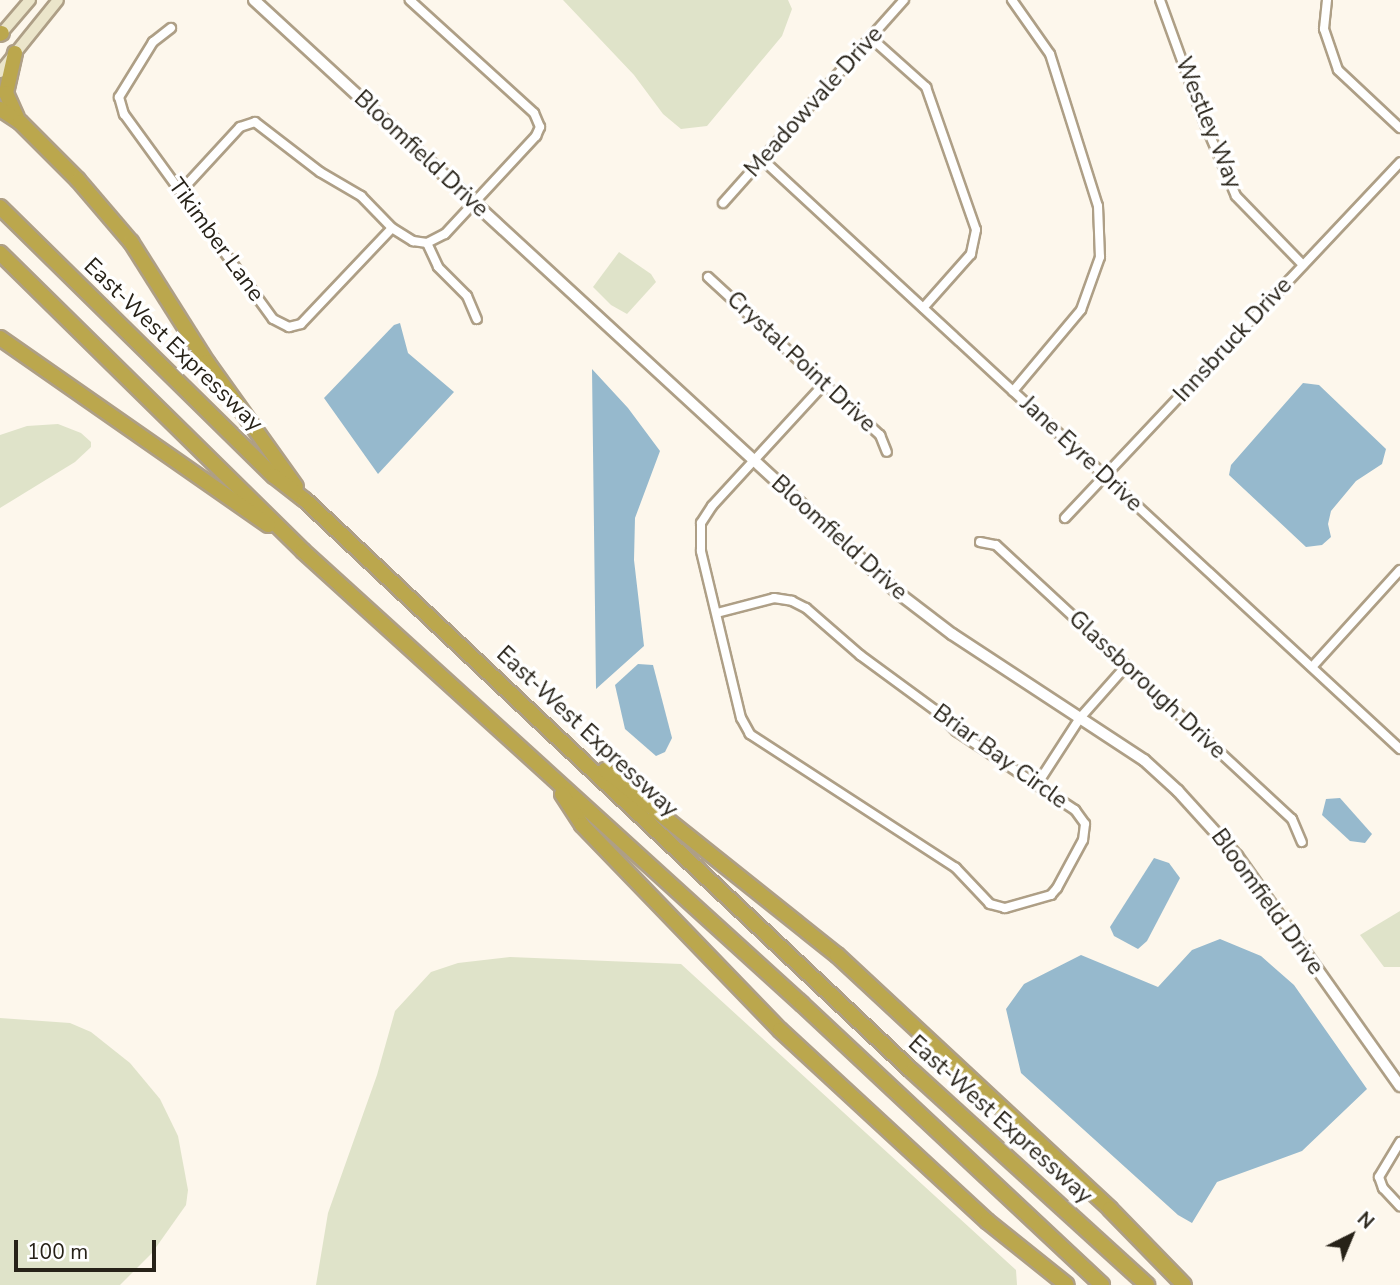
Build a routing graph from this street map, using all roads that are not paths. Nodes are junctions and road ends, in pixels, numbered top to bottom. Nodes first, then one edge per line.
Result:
1 (30, 0) edge
2 (58, 0) edge
3 (254, 0) edge
4 (410, 0) edge
5 (904, 0) edge
6 (1012, 0) edge
7 (1160, 0) edge
8 (1327, 0) edge
9 (171, 28) dead end
10 (1, 34) edge
11 (871, 38) junction
12 (15, 53) junction
13 (0, 72) edge
14 (0, 109) edge
15 (20, 122) junction
16 (1400, 128) edge
17 (762, 159) junction
18 (1400, 162) edge
19 (181, 191) junction
20 (475, 203) junction
21 (723, 203) dead end
22 (0, 208) edge
23 (392, 228) junction
24 (427, 243) junction
25 (0, 253) edge
26 (1303, 265) junction
27 (708, 277) dead end
28 (923, 308) junction
29 (477, 319) dead end
30 (0, 338) edge
31 (824, 384) junction
32 (1013, 391) junction
33 (887, 452) dead end
34 (753, 460) junction
35 (1105, 476) junction
36 (305, 500) junction
37 (1065, 518) dead end
38 (980, 542) dead end
39 (303, 551) junction
40 (1400, 570) edge
41 (717, 613) junction
42 (1126, 666) junction
43 (1312, 667) junction
44 (1080, 718) junction
45 (1400, 749) edge
46 (582, 757) junction
47 (552, 780) junction
48 (1036, 786) junction
49 (1302, 842) dead end
50 (1400, 1086) edge
51 (1400, 1142) edge
52 (1400, 1206) edge
53 (1066, 1285) edge
54 (1102, 1285) edge
55 (1147, 1285) edge
56 (1184, 1285) edge

1 - 10 main road
2 - 12 main road
3 - 20 street, Bloomfield Drive
4 - 20 street
5 - 11 street, Meadowvale Drive
6 - 32 street
7 - 26 street, Westley Way
8 - 16 street
9 - 19 street, Tikimber Lane
11 - 17 street, Meadowvale Drive
11 - 28 street
12 - 13 main road
12 - 15 highway
14 - 15 highway
15 - 36 highway
17 - 21 street, Meadowvale Drive
17 - 28 street, Jane Eyre Drive
18 - 26 street, Innsbruck Drive
19 - 23 street
19 - 23 street, Tikimber Lane
20 - 24 street
20 - 34 street, Bloomfield Drive
22 - 36 highway, East-West Expressway
23 - 24 street
24 - 29 street
25 - 39 highway
26 - 35 street, Innsbruck Drive
27 - 31 street, Crystal Point Drive
28 - 32 street, Jane Eyre Drive
30 - 39 highway
31 - 33 street, Crystal Point Drive
31 - 34 street, Briar Bay Circle
32 - 35 street, Jane Eyre Drive
34 - 41 street, Briar Bay Circle
34 - 44 street, Bloomfield Drive
35 - 37 street, Innsbruck Drive
35 - 43 street, Jane Eyre Drive
36 - 46 highway, East-West Expressway
38 - 42 street, Glassborough Drive
39 - 47 highway
40 - 43 street
41 - 48 street, Briar Bay Circle
41 - 48 street, Briar Bay Circle
42 - 44 street
42 - 49 street, Glassborough Drive
43 - 45 street, Jane Eyre Drive
44 - 48 street
44 - 50 street, Bloomfield Drive
46 - 55 highway, East-West Expressway
46 - 56 highway
47 - 53 highway
47 - 54 highway
51 - 52 street

